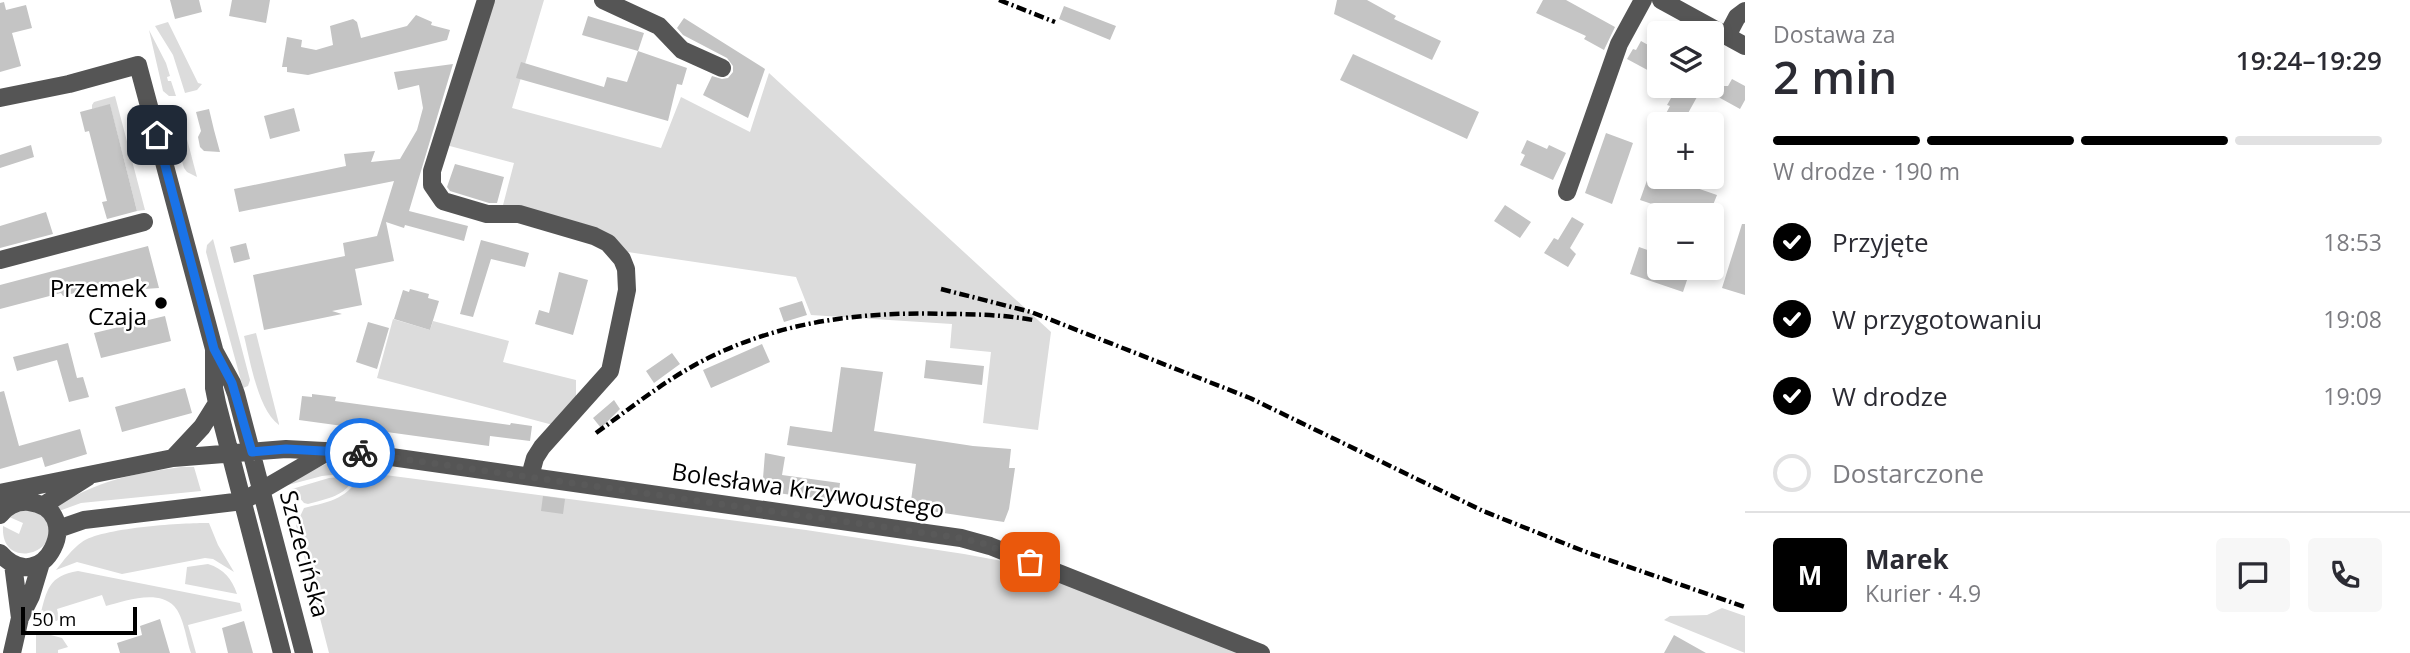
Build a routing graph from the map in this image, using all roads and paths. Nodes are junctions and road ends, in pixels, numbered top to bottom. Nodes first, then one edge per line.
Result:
1 (486, 0) edge
2 (603, 0) edge
3 (1643, 0) edge
4 (1661, 0) edge
5 (1745, 10) edge
6 (1727, 36) junction
7 (1745, 46) edge
8 (722, 68) dead end
9 (0, 98) edge
10 (1567, 192) dead end
11 (144, 222) dead end
12 (0, 260) edge
13 (214, 349) junction
14 (218, 403) junction
15 (329, 451) junction
16 (252, 452) junction
17 (230, 455) junction
18 (173, 458) junction
19 (93, 473) junction
20 (530, 476) junction
21 (262, 489) junction
22 (0, 493) edge
23 (243, 501) junction
24 (42, 506) junction
25 (0, 515) edge
26 (58, 529) junction
27 (6, 559) edge
28 (41, 563) junction
29 (20, 618) junction
30 (12, 653) edge
31 (282, 653) edge
32 (304, 653) edge
33 (1261, 653) edge

1 - 20 street
2 - 8 street
3 - 10 street
4 - 6 street
5 - 6 street
6 - 7 street
9 - 13 street, Szczecińska
11 - 12 street
13 - 14 street, Szczecińska
13 - 16 street, Szczecińska
14 - 17 street, Szczecińska
14 - 18 street
15 - 16 street, Bolesława Krzywoustego
15 - 20 street, Bolesława Krzywoustego
15 - 21 street
16 - 17 street, Bolesława Krzywoustego
16 - 21 street, Szczecińska
17 - 18 street, Bolesława Krzywoustego
17 - 23 street, Szczecińska
18 - 19 street, Bolesława Krzywoustego
19 - 22 street, Bolesława Krzywoustego
19 - 24 street
20 - 33 street, Bolesława Krzywoustego
21 - 23 street
21 - 32 street, Szczecińska
23 - 26 street
23 - 31 street, Szczecińska
24 - 25 street
24 - 26 street
26 - 28 street
27 - 28 street
27 - 29 street
28 - 29 street
29 - 30 street

